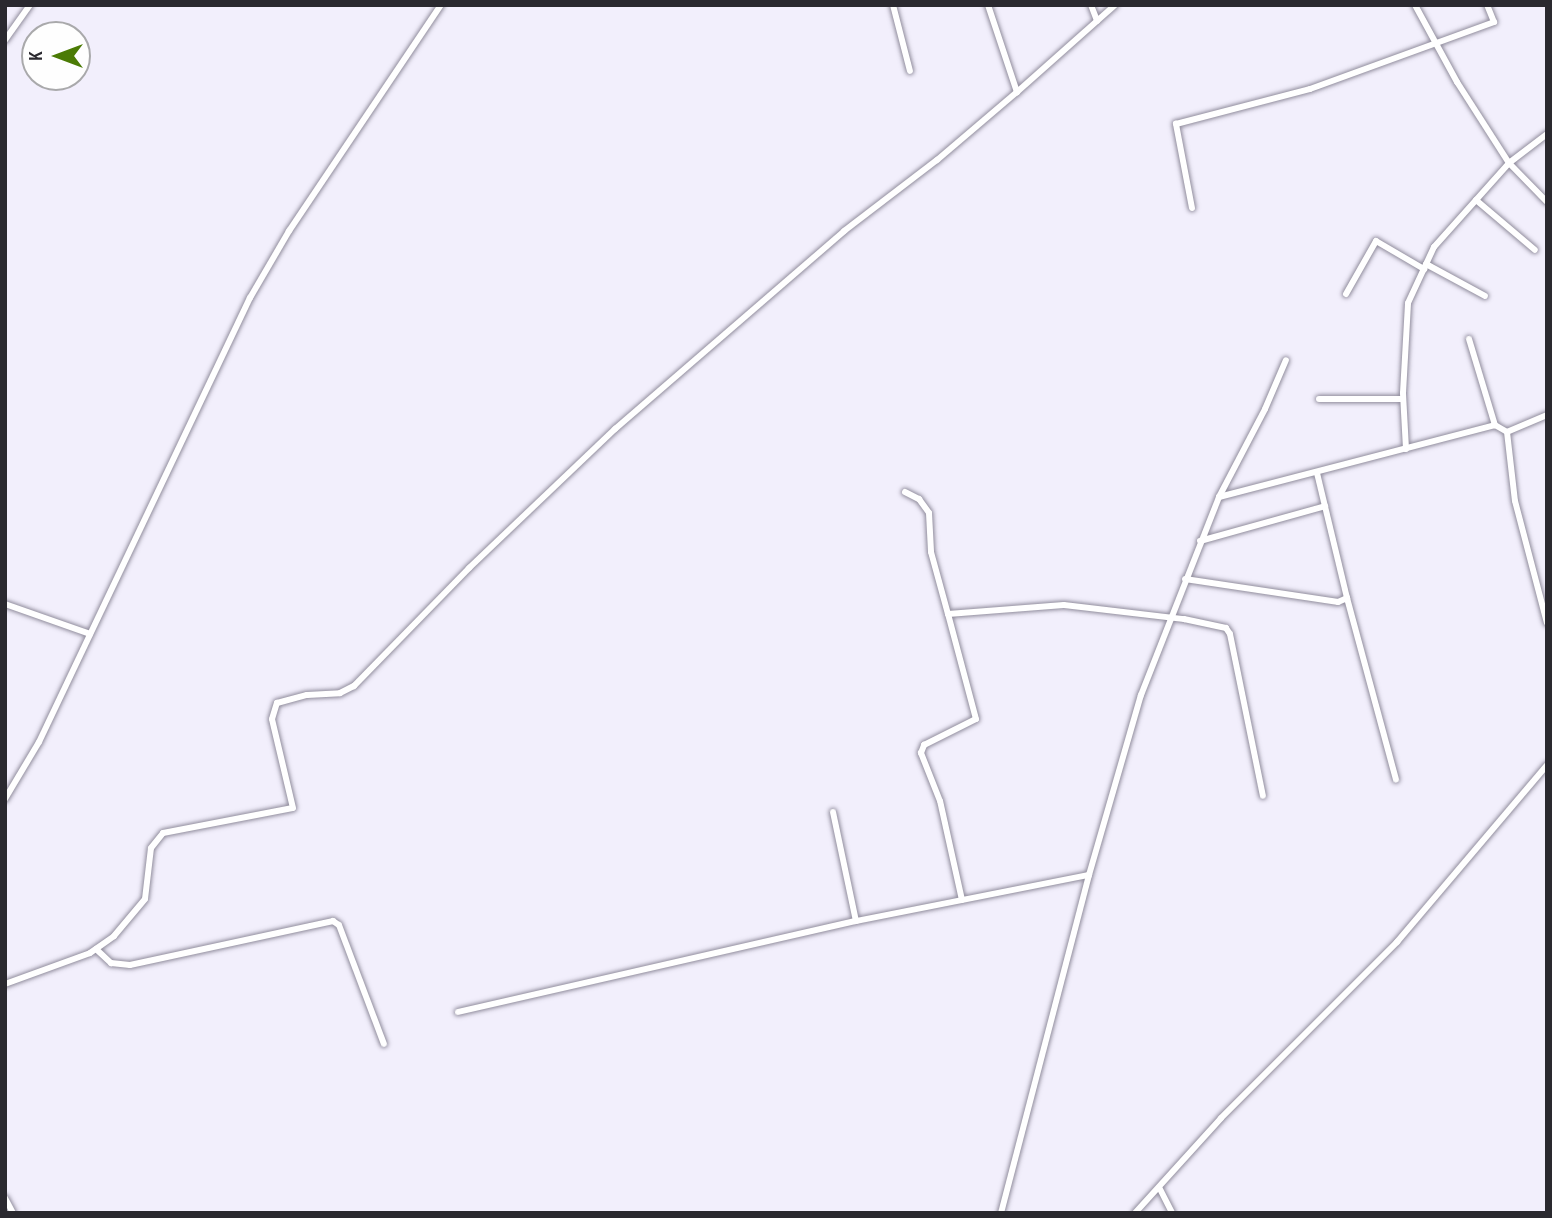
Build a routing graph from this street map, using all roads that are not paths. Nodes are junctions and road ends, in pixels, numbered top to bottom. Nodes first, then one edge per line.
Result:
1 (30, 5) edge
2 (441, 5) edge
3 (893, 5) edge
4 (988, 5) edge
5 (1091, 5) edge
6 (1115, 5) edge
7 (1415, 5) edge
8 (1488, 5) edge
9 (1097, 21) junction
10 (5, 40) edge
11 (1434, 44) junction
12 (910, 71) dead end
13 (1017, 92) junction
14 (1547, 134) edge
15 (1509, 163) junction
16 (1476, 200) junction
17 (1547, 202) edge
18 (1192, 208) dead end
19 (1535, 250) dead end
20 (1425, 266) junction
21 (1346, 294) dead end
22 (1485, 296) dead end
23 (1469, 339) dead end
24 (1286, 360) dead end
25 (1320, 399) dead end
26 (1403, 400) junction
27 (1547, 415) edge
28 (1495, 425) junction
29 (1507, 432) junction
30 (1406, 449) junction
31 (1317, 473) junction
32 (905, 492) dead end
33 (1219, 497) junction
34 (1325, 506) junction
35 (1200, 541) junction
36 (1185, 579) junction
37 (1347, 598) junction
38 (5, 604) edge
39 (948, 614) junction
40 (1169, 617) junction
41 (1547, 623) edge
42 (90, 634) junction
43 (1547, 765) edge
44 (1396, 779) dead end
45 (1263, 796) dead end
46 (5, 799) edge
47 (833, 812) dead end
48 (1089, 875) junction
49 (962, 900) junction
50 (856, 921) junction
51 (96, 949) junction
52 (5, 984) edge
53 (458, 1012) dead end
54 (384, 1044) dead end
55 (1160, 1189) junction
56 (5, 1198) edge
57 (13, 1213) edge
58 (1001, 1213) edge
59 (1135, 1213) edge
60 (1172, 1213) edge

1 - 10 street
2 - 42 street
3 - 12 street
4 - 13 street
5 - 9 street
6 - 9 street
7 - 11 street
8 - 11 street
9 - 13 street
11 - 15 street
11 - 18 street
13 - 51 street
14 - 15 street
15 - 16 street
15 - 17 street
16 - 19 street
16 - 20 street
20 - 21 street
20 - 22 street
20 - 26 street
23 - 28 street
24 - 33 street
25 - 26 street
26 - 30 street
27 - 29 street
28 - 29 street
28 - 30 street
29 - 41 street
30 - 31 street
31 - 33 street
31 - 34 street
32 - 39 street
33 - 35 street
34 - 35 street
34 - 37 street
35 - 36 street
36 - 37 street
36 - 40 street
37 - 44 street
38 - 42 street
39 - 40 street
39 - 49 street
40 - 45 street
40 - 48 street
42 - 46 street
43 - 55 street
47 - 50 street
48 - 49 street
48 - 58 street
49 - 50 street
50 - 53 street
51 - 52 street
51 - 54 street
55 - 59 street
55 - 60 street
56 - 57 street

